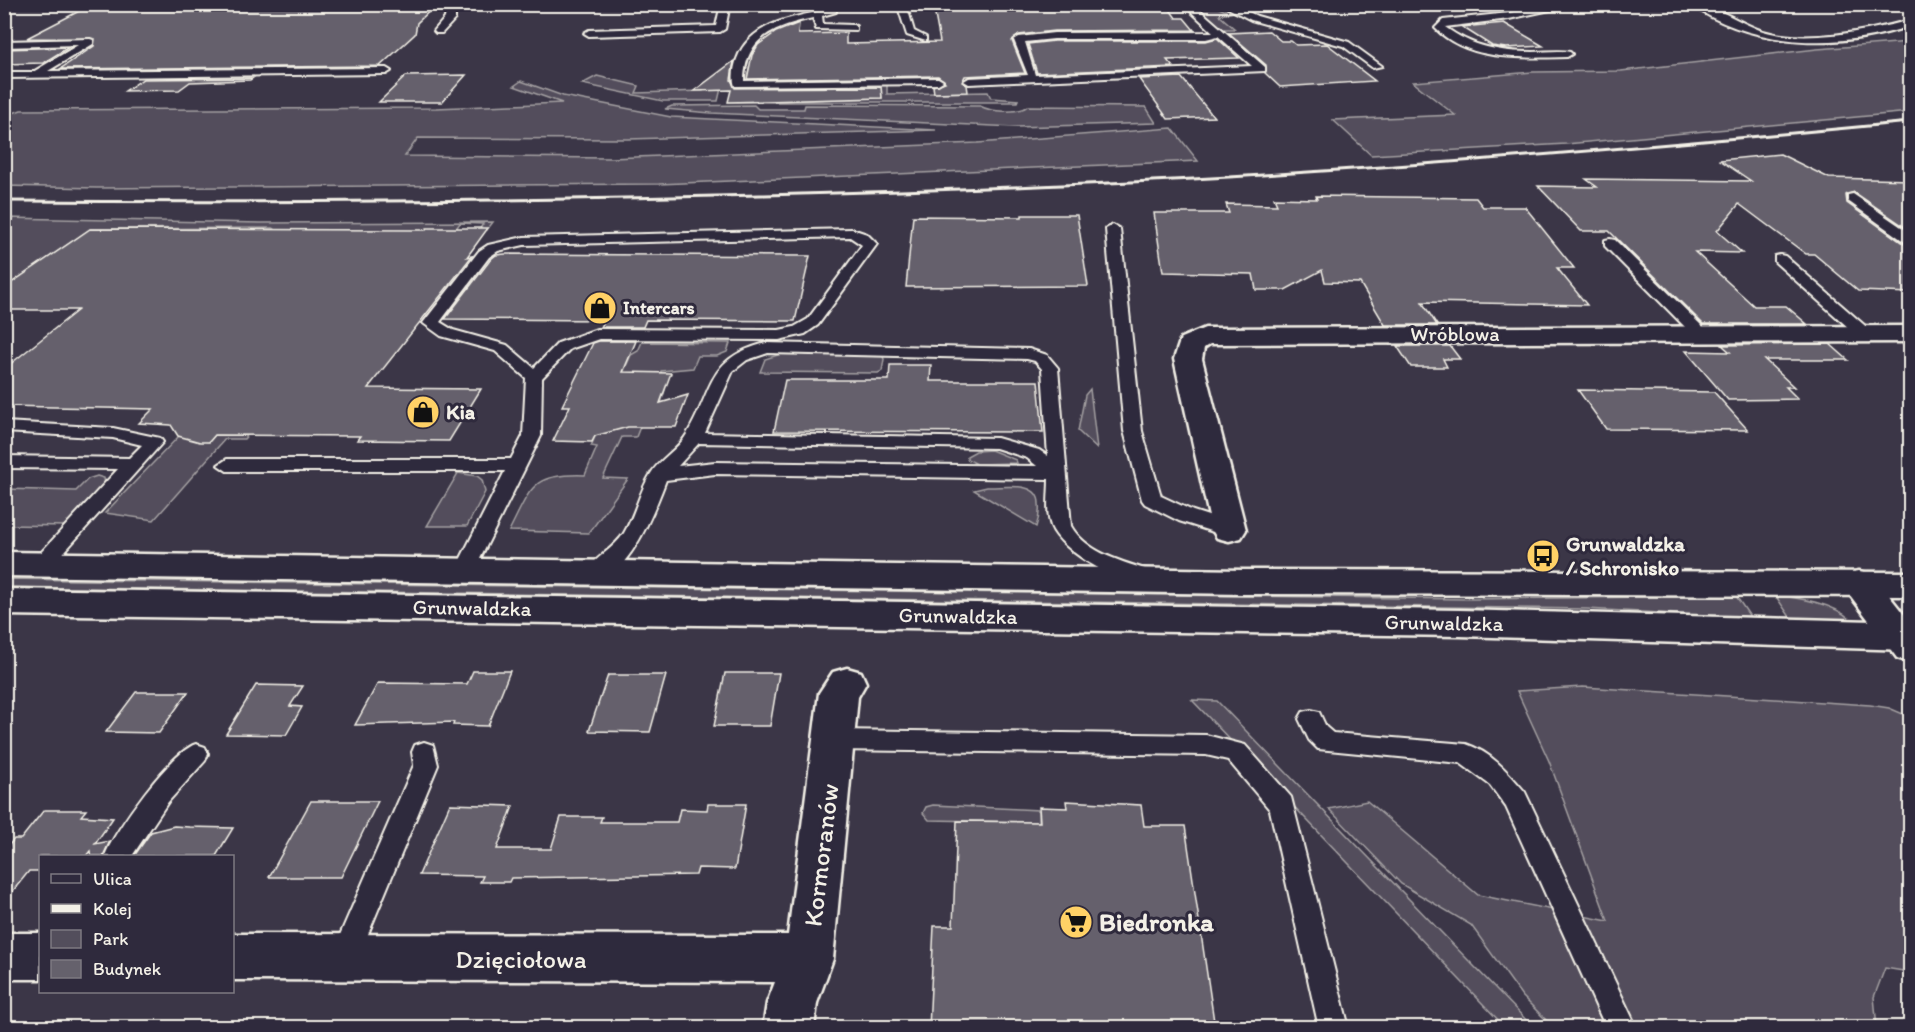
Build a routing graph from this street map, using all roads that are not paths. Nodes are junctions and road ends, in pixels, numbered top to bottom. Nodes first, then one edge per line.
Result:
1 (451, 4) edge
2 (726, 4) edge
3 (832, 4) edge
4 (901, 4) edge
5 (1187, 4) edge
6 (1224, 4) edge
7 (1574, 4) edge
8 (1694, 4) edge
9 (817, 15) junction
10 (1911, 23) edge
11 (853, 28) dead end
12 (439, 32) dead end
13 (589, 33) dead end
14 (1220, 33) junction
15 (923, 39) dead end
16 (4, 44) edge
17 (1567, 54) dead end
18 (1377, 66) dead end
19 (1261, 69) junction
20 (386, 71) dead end
21 (1031, 73) dead end
22 (4, 75) edge
23 (35, 75) junction
24 (938, 81) dead end
25 (969, 81) dead end
26 (1080, 87) dead end
27 (1911, 223) edge
28 (1113, 229) dead end
29 (1911, 239) edge
30 (1610, 243) dead end
31 (1780, 259) dead end
32 (1700, 333) junction
33 (1865, 334) junction
34 (1911, 334) edge
35 (534, 377) junction
36 (4, 427) edge
37 (694, 438) junction
38 (4, 462) edge
39 (133, 464) junction
40 (226, 465) dead end
41 (518, 465) junction
42 (1058, 474) junction
43 (658, 476) junction
44 (1229, 530) joint
45 (4, 564) edge
46 (41, 565) junction
47 (465, 570) junction
48 (596, 572) junction
49 (1159, 580) junction
50 (1859, 584) junction
51 (1911, 584) edge
52 (4, 602) edge
53 (1907, 640) edge
54 (847, 682) dead end
55 (1311, 719) dead end
56 (835, 740) junction
57 (424, 752) dead end
58 (196, 754) dead end
59 (119, 855) edge
60 (4, 956) edge
61 (39, 956) edge
62 (234, 957) edge
63 (344, 958) junction
64 (809, 959) junction
65 (788, 1028) edge
66 (1334, 1028) edge
67 (1622, 1028) edge

1 - 12 lane
2 - 13 lane
3 - 9 lane
4 - 15 lane
5 - 14 lane
6 - 18 lane
7 - 17 lane
8 - 10 lane
9 - 11 lane
9 - 24 lane
14 - 19 lane
14 - 21 lane
16 - 23 lane
19 - 25 lane
19 - 26 lane
20 - 23 lane
22 - 23 lane
27 - 29 lane
28 - 44 lane
30 - 32 lane
31 - 33 lane
32 - 33 main road, Wróblowa
32 - 44 main road, Wróblowa
33 - 34 main road, Wróblowa
35 - 35 lane
35 - 41 lane
36 - 39 lane
37 - 42 lane
37 - 42 lane
37 - 43 lane
38 - 39 lane
39 - 46 lane
40 - 41 lane
41 - 47 lane
42 - 43 lane
42 - 49 lane
43 - 48 lane
45 - 46 main road, Grunwaldzka
46 - 47 main road, Grunwaldzka
47 - 48 main road, Grunwaldzka
48 - 49 main road, Grunwaldzka
49 - 50 main road, Grunwaldzka
50 - 51 main road, Grunwaldzka
50 - 53 main road
52 - 53 main road, Grunwaldzka
54 - 56 main road, Kormoranów
55 - 67 lane
56 - 64 main road, Kormoranów
56 - 66 lane
57 - 63 lane
58 - 59 lane
60 - 61 main road
62 - 63 main road, Dzięciołowa
63 - 64 main road, Dzięciołowa
64 - 65 main road, Kormoranów

